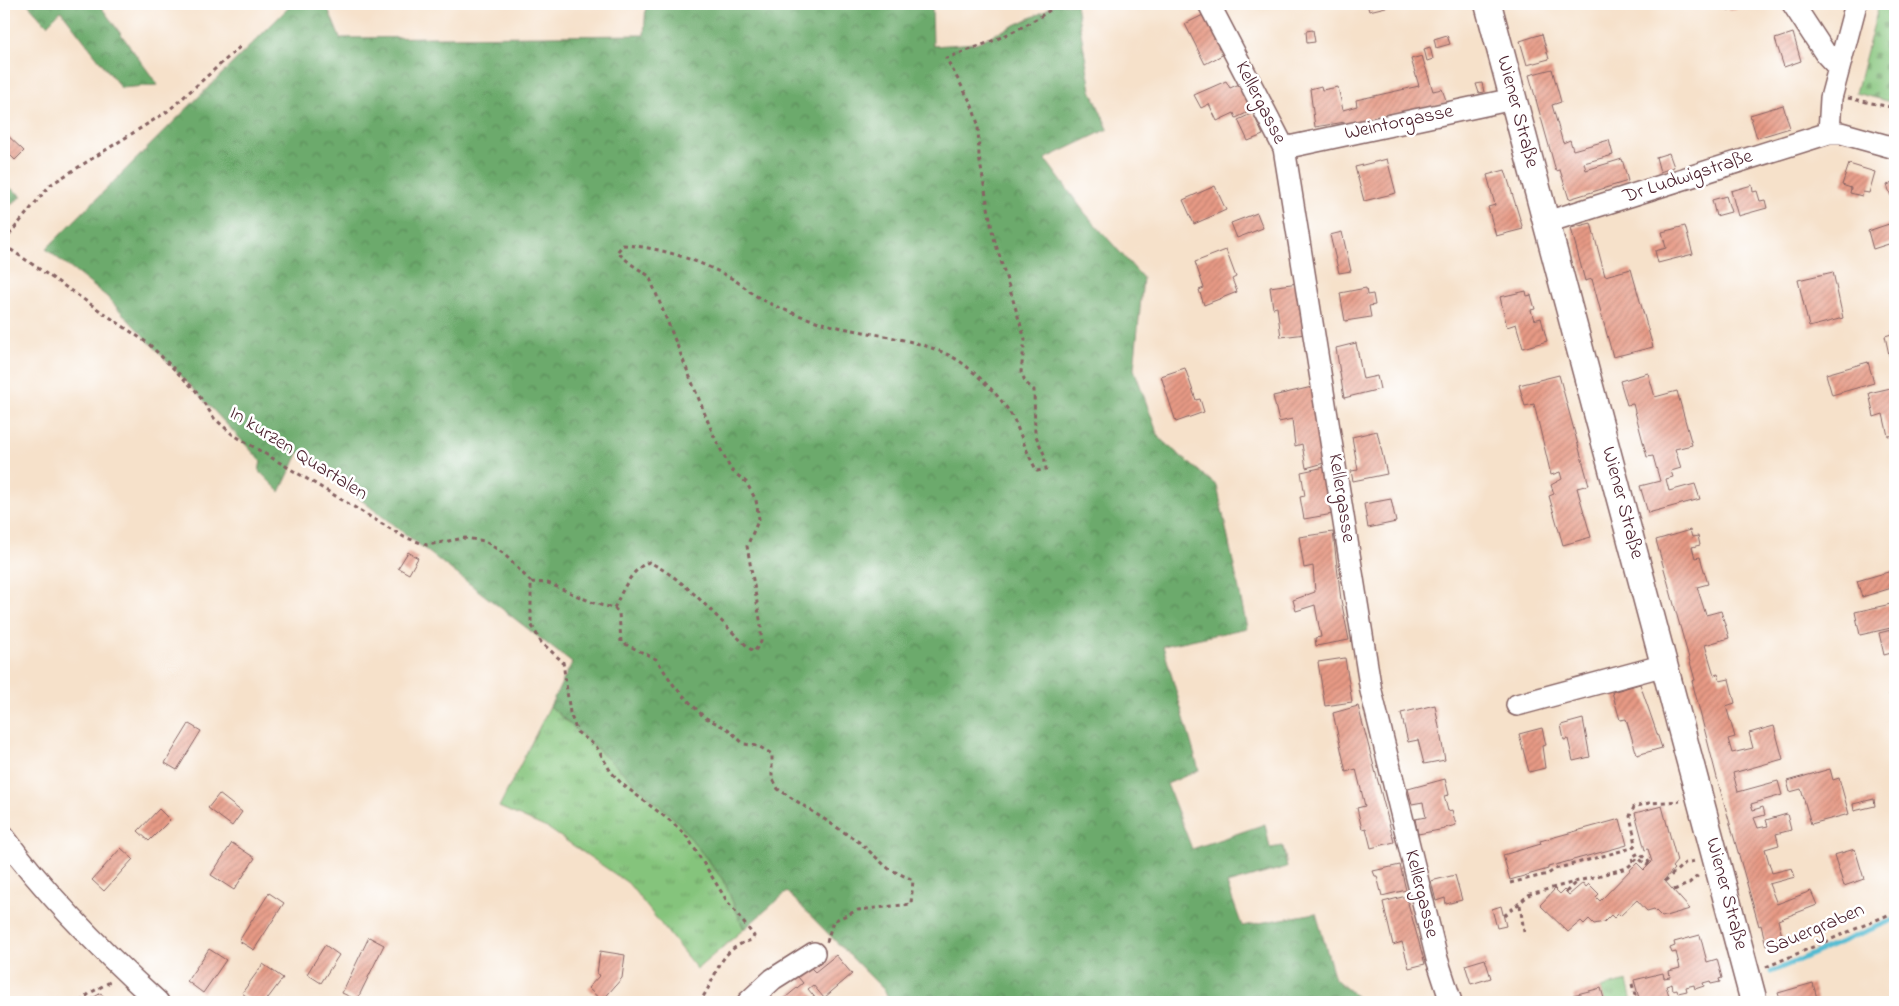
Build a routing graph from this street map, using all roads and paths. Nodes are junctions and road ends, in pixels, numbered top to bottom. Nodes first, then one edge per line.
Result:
1 (1058, 4) edge
2 (1209, 4) edge
3 (1488, 4) edge
4 (1793, 4) edge
5 (1856, 4) edge
6 (242, 45) dead end
7 (1839, 68) junction
8 (1847, 98) dead end
9 (1513, 99) junction
10 (1895, 108) edge
11 (1829, 133) junction
12 (1284, 148) junction
13 (1895, 148) edge
14 (1547, 222) junction
15 (4, 243) edge
16 (531, 582) junction
17 (614, 608) junction
18 (1665, 665) junction
19 (1517, 705) dead end
20 (1699, 795) junction
21 (1640, 831) dead end
22 (1634, 833) junction
23 (4, 836) edge
24 (1698, 860) dead end
25 (1650, 863) dead end
26 (1703, 873) dead end
27 (1666, 881) dead end
28 (1576, 882) junction
29 (1510, 884) dead end
30 (1674, 890) dead end
31 (1566, 892) dead end
32 (1520, 904) junction
33 (1895, 912) edge
34 (1504, 916) dead end
35 (1524, 932) dead end
36 (814, 953) joint
37 (126, 973) junction
38 (1747, 975) junction
39 (1632, 984) dead end
40 (1637, 1001) edge
41 (80, 1002) edge
42 (158, 1002) edge
43 (698, 1002) edge
44 (748, 1002) edge
45 (1451, 1002) edge
46 (1754, 1002) edge

1 - 17 path
2 - 12 street, Kellergasse
3 - 9 main road, Wiener Straße
4 - 7 street
5 - 7 street
6 - 15 path
7 - 11 street
8 - 10 path
9 - 12 street, Weintorgasse
9 - 14 main road, Wiener Straße
11 - 13 street
11 - 14 street, Dr Ludwigstraße
12 - 45 street, Kellergasse
14 - 18 main road, Wiener Straße
15 - 16 path, In kurzen Quartalen
16 - 17 path
16 - 43 path
17 - 36 path
18 - 19 street
18 - 20 main road, Wiener Straße
20 - 22 path
20 - 38 main road, Wiener Straße
21 - 22 path
22 - 29 path
23 - 37 street
24 - 27 path
25 - 28 path
26 - 30 path
28 - 31 path
28 - 32 path
32 - 34 path
32 - 35 path
33 - 38 path, Sauergraben
36 - 44 street
37 - 41 path
37 - 42 street
38 - 46 main road, Wiener Straße
39 - 40 path

